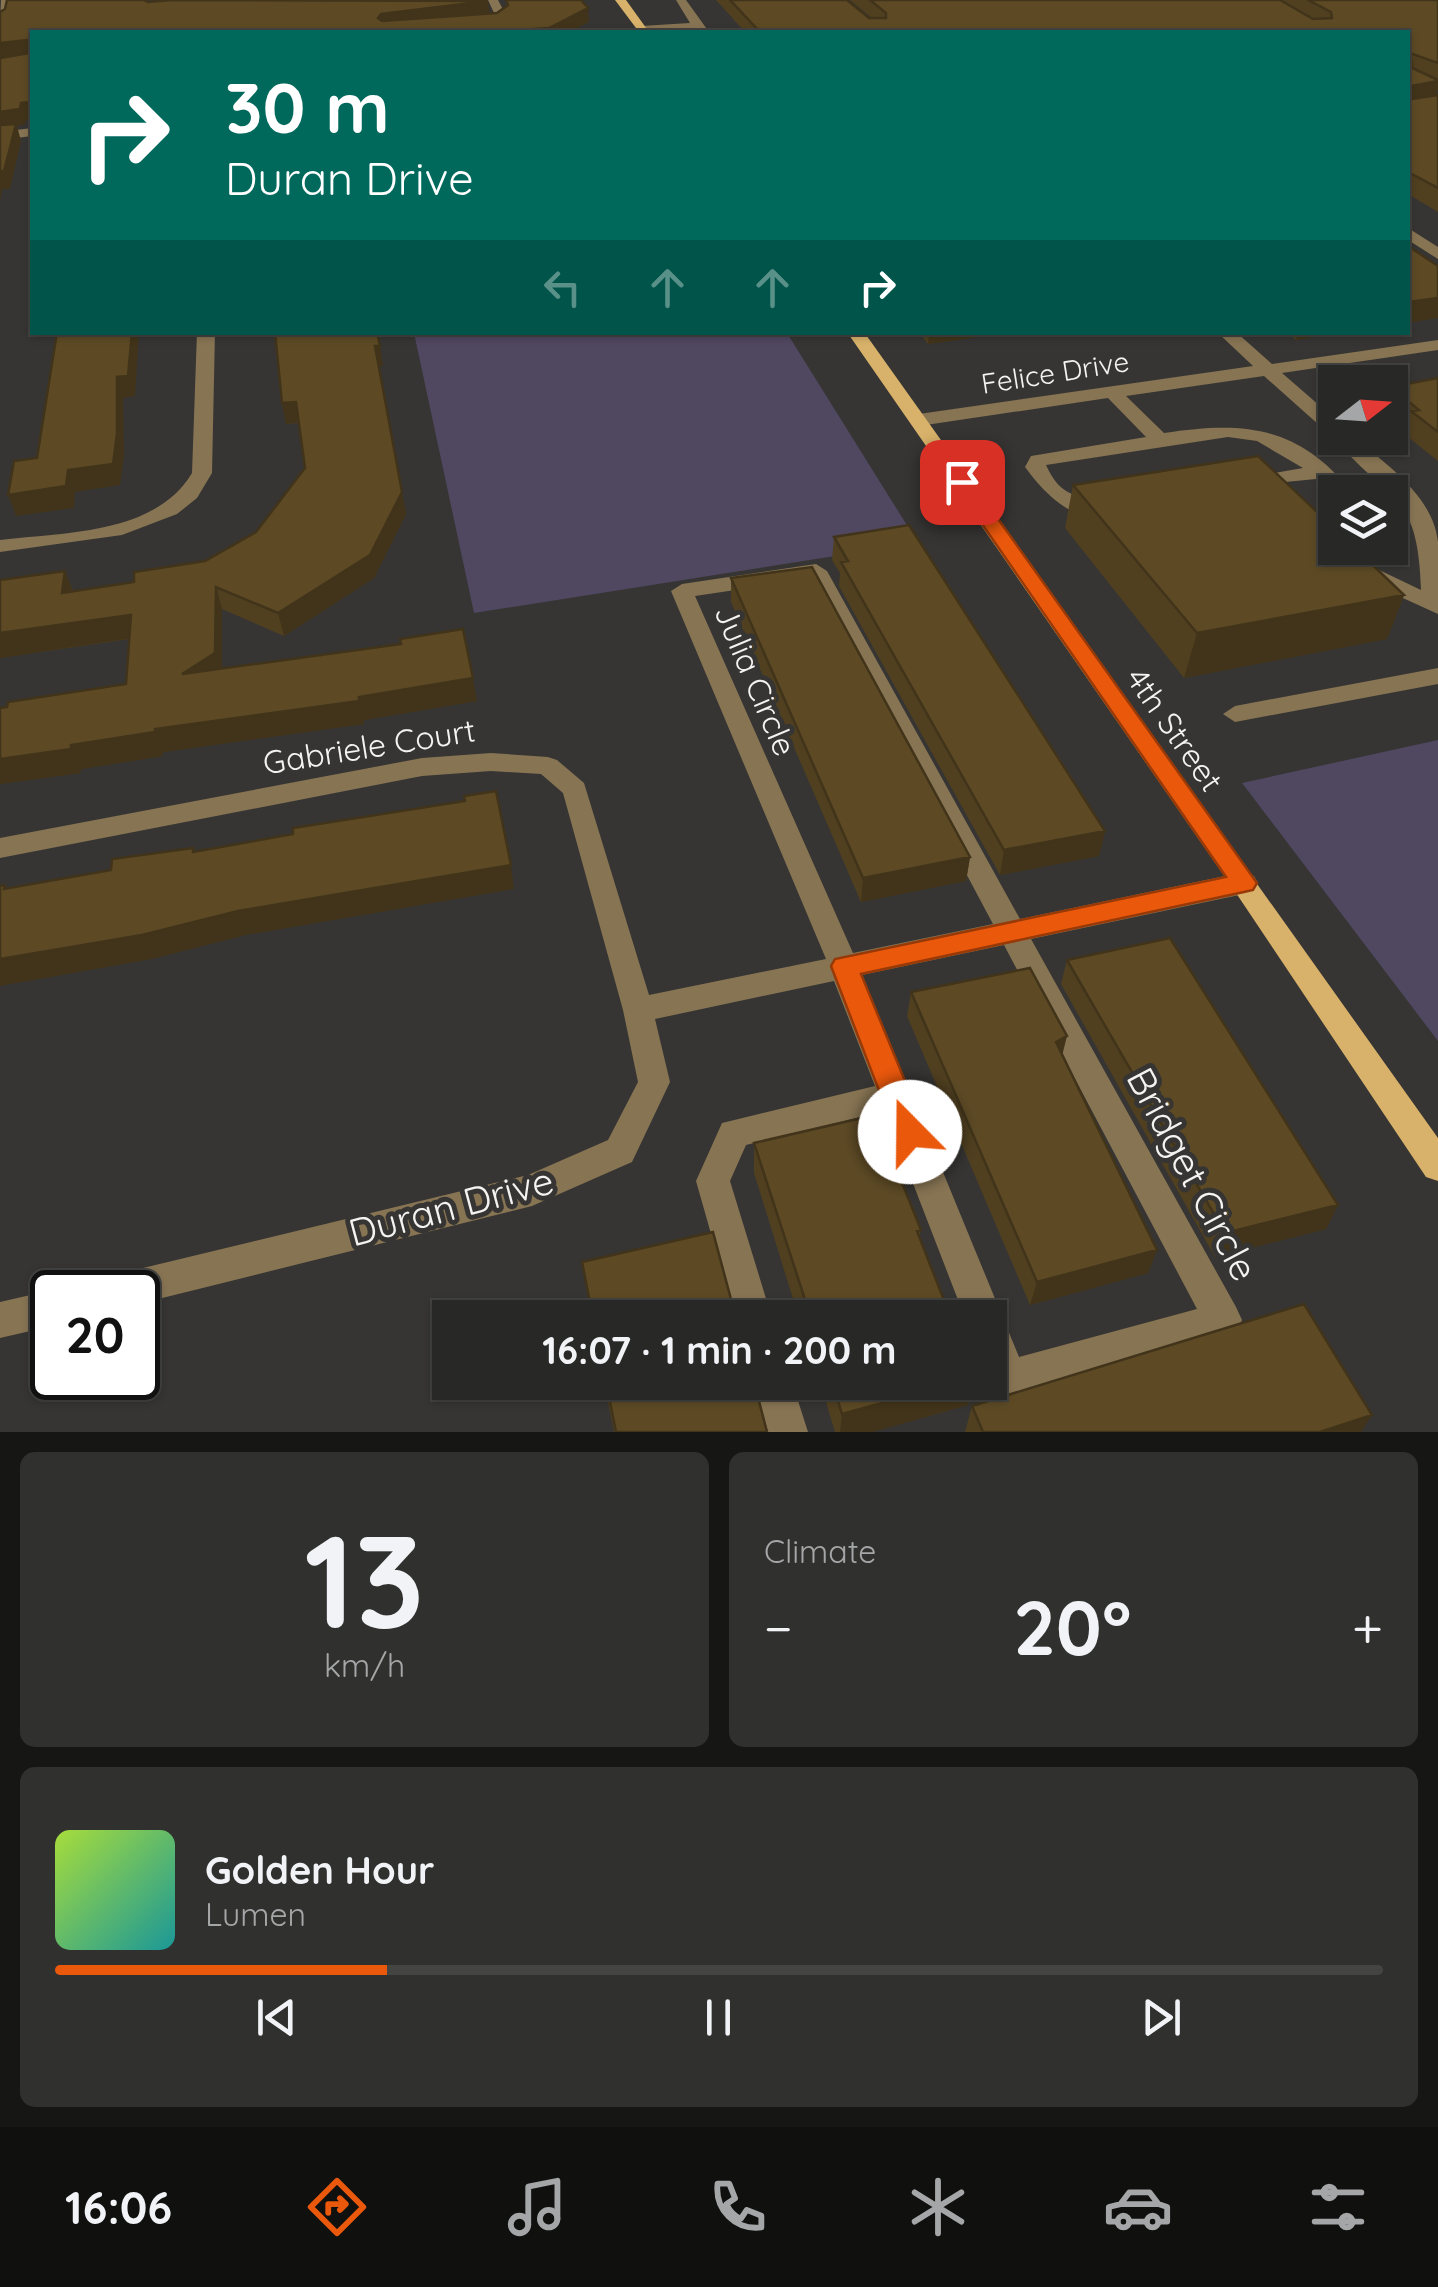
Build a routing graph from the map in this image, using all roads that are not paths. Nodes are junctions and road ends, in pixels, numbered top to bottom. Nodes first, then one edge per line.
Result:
1 (6, 0) edge
2 (493, 0) edge
3 (620, 0) edge
4 (681, 0) edge
5 (0, 23) edge
6 (464, 26) edge
7 (701, 29) edge
8 (642, 30) edge
9 (30, 132) edge
10 (0, 136) edge
11 (1410, 234) edge
12 (1438, 254) edge
13 (206, 335) edge
14 (857, 335) edge
15 (1229, 335) edge
16 (1438, 345) edge
17 (1266, 367) junction
18 (1111, 391) junction
19 (1318, 414) edge
20 (919, 420) junction
21 (1160, 440) junction
22 (1362, 455) edge
23 (1320, 472) junction
24 (1323, 475) edge
25 (1224, 487) edge
26 (1127, 501) edge
27 (0, 546) edge
28 (1359, 565) edge
29 (1436, 605) edge
30 (1438, 676) edge
31 (1236, 714) dead end
32 (0, 848) edge
33 (1244, 883) junction
34 (1016, 932) junction
35 (844, 966) junction
36 (638, 1010) junction
37 (896, 1096) junction
38 (1438, 1166) edge
39 (160, 1281) edge
40 (749, 1300) edge
41 (977, 1300) edge
42 (30, 1313) edge
43 (0, 1320) edge
44 (1007, 1374) edge
45 (778, 1400) edge
46 (788, 1432) edge

1 - 5 street
2 - 6 street
3 - 8 main road
4 - 7 street
7 - 8 street
9 - 10 street
11 - 12 street
13 - 27 street
14 - 20 main road, 4th Street
15 - 17 street
16 - 17 street, Felice Drive
17 - 18 street, Felice Drive
17 - 19 street
18 - 20 street, Felice Drive
18 - 21 street
20 - 33 main road, 4th Street
21 - 23 street
21 - 26 street
22 - 29 street
23 - 24 street
23 - 25 street
28 - 29 street
30 - 31 street
32 - 36 street, Gabriele Court
33 - 34 street
33 - 38 main road, 4th Street
34 - 35 street
34 - 35 street, Julia Circle
34 - 44 street, Bridget Circle
35 - 36 street
35 - 37 street
36 - 39 street, Duran Drive
37 - 40 street
37 - 41 street
42 - 43 street
45 - 46 street

